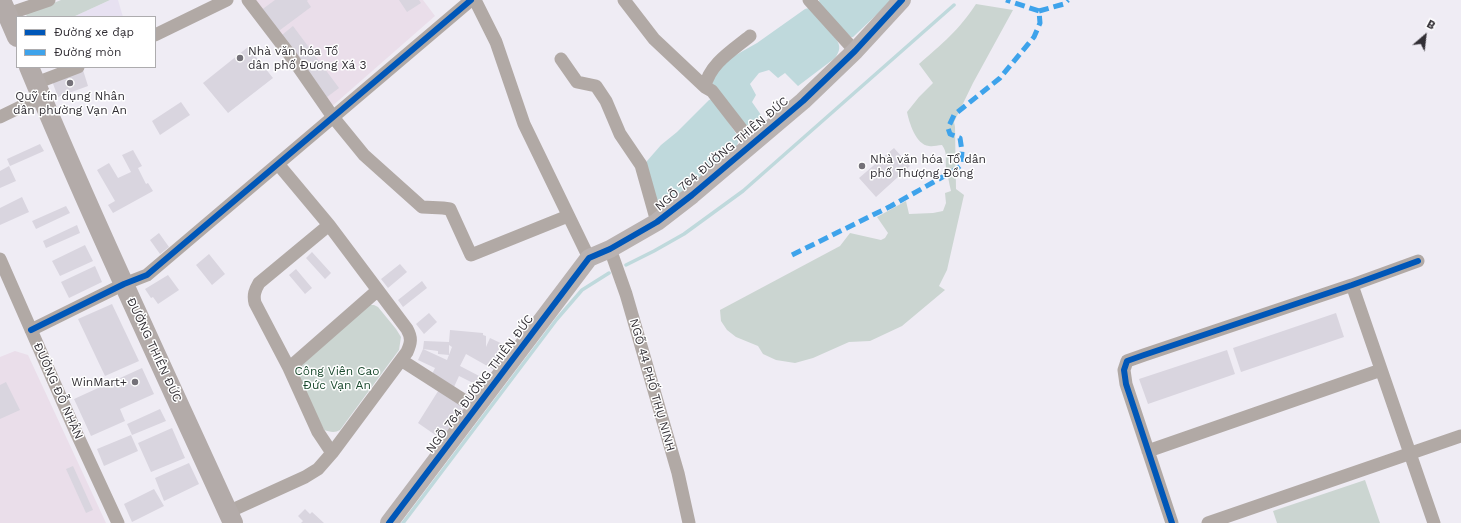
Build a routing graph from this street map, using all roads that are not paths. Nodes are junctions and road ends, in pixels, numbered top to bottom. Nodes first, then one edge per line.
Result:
1 (50, 0) edge
2 (227, 0) edge
3 (248, 0) edge
4 (624, 0) edge
5 (810, 0) edge
6 (902, 0) edge
7 (475, 1) edge
8 (4, 7) edge
9 (16, 35) edge
10 (156, 35) edge
11 (750, 36) dead end
12 (855, 51) junction
13 (561, 59) dead end
14 (75, 68) edge
15 (36, 82) edge
16 (705, 87) junction
17 (0, 117) edge
18 (333, 117) junction
19 (753, 144) junction
20 (278, 164) junction
21 (568, 216) junction
22 (657, 222) junction
23 (329, 225) junction
24 (610, 249) junction
25 (589, 258) junction
26 (0, 259) edge
27 (1418, 261) dead end
28 (124, 284) junction
29 (1352, 285) junction
30 (378, 290) junction
31 (31, 330) junction
32 (401, 360) junction
33 (289, 368) junction
34 (1381, 370) junction
35 (476, 408) junction
36 (1461, 436) edge
37 (1148, 451) junction
38 (332, 453) junction
39 (1410, 453) junction
40 (230, 518) edge
41 (118, 523) edge
42 (389, 523) edge
43 (689, 523) edge
44 (1172, 523) edge
45 (1208, 523) edge
46 (1434, 523) edge

1 - 8 street
2 - 10 street
3 - 18 street
4 - 16 street
5 - 12 street
6 - 12 street, NGÕ 764 ĐƯỜNG THIÊN ĐỨC
7 - 18 street
7 - 21 street
8 - 9 main road
11 - 16 street
12 - 19 street, NGÕ 764 ĐƯỜNG THIÊN ĐỨC
13 - 22 street
14 - 15 street
15 - 17 street
15 - 28 main road, ĐƯỜNG THIÊN ĐỨC
16 - 19 street
18 - 20 street
18 - 21 street
19 - 22 street, NGÕ 764 ĐƯỜNG THIÊN ĐỨC
20 - 23 street
20 - 28 street
21 - 25 street
22 - 24 street, NGÕ 764 ĐƯỜNG THIÊN ĐỨC
23 - 30 street
23 - 33 street
24 - 25 street, NGÕ 764 ĐƯỜNG THIÊN ĐỨC
24 - 43 street, NGÕ 44 PHỐ THỤ NINH
25 - 35 street, NGÕ 764 ĐƯỜNG THIÊN ĐỨC
26 - 31 street, ĐƯỜNG ĐỖ NHÂN
27 - 29 street
28 - 31 street
28 - 40 main road, ĐƯỜNG THIÊN ĐỨC
29 - 34 street
29 - 37 street
30 - 32 street
30 - 33 street
31 - 41 street, ĐƯỜNG ĐỖ NHÂN
32 - 35 street
32 - 38 street
33 - 38 street
34 - 37 street
34 - 39 street
35 - 42 street, NGÕ 764 ĐƯỜNG THIÊN ĐỨC
36 - 39 street
37 - 44 street
38 - 40 street
39 - 45 street
39 - 46 street

